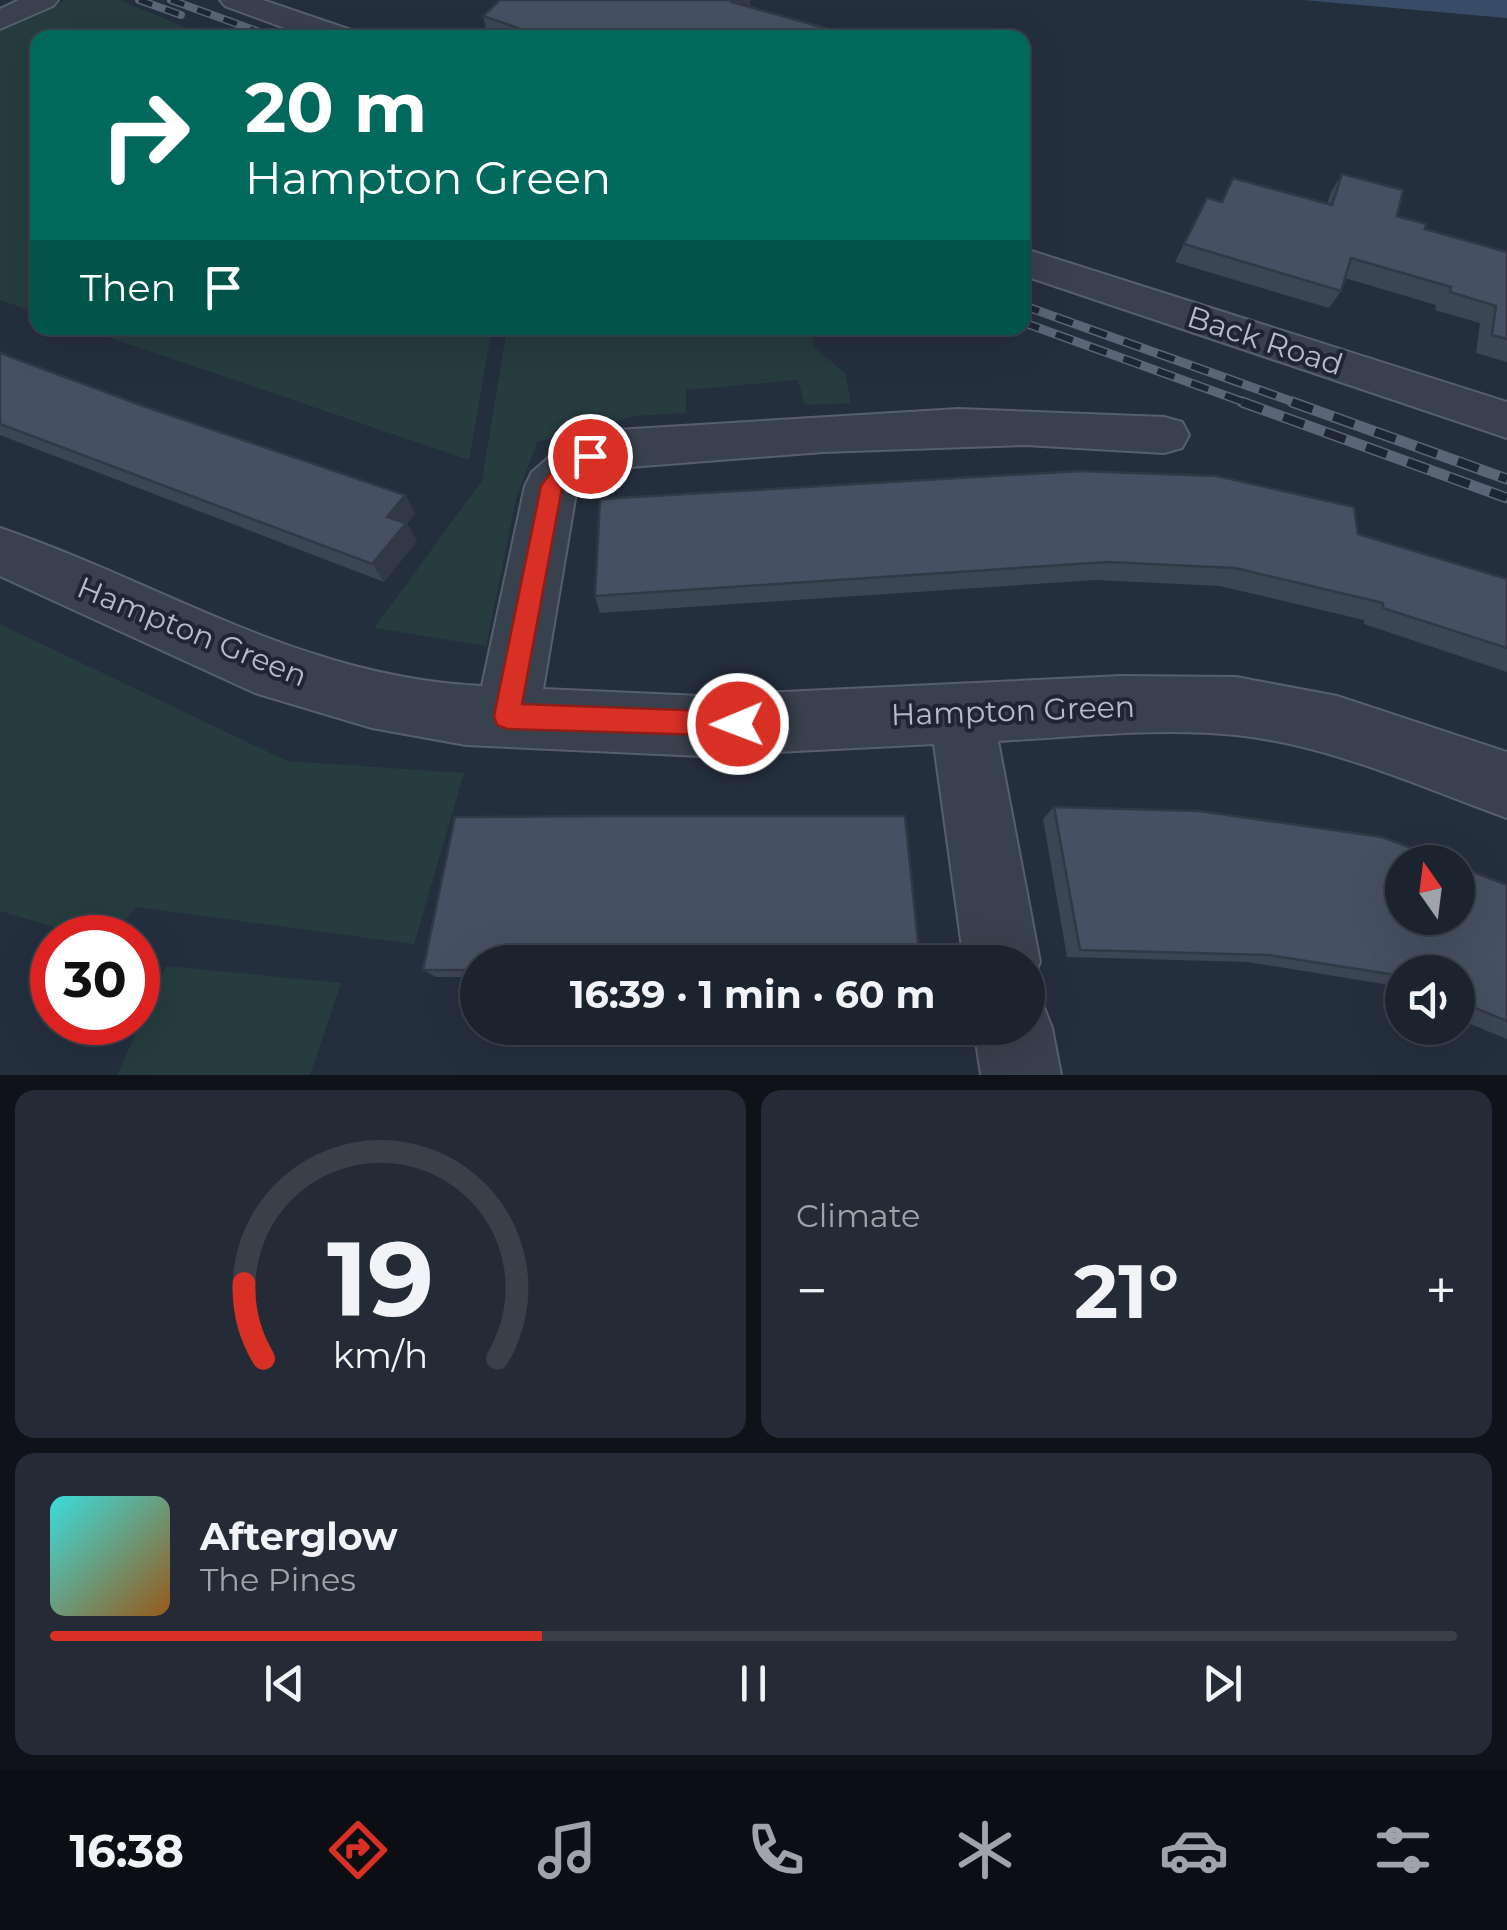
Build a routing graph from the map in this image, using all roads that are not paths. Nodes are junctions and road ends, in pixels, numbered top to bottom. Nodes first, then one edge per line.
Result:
1 (43, 0) edge
2 (235, 0) edge
3 (0, 20) edge
4 (319, 30) edge
5 (1030, 264) edge
6 (1507, 420) edge
7 (1164, 434) dead end
8 (0, 551) edge
9 (961, 713) junction
10 (507, 716) junction
11 (1507, 786) edge
12 (999, 945) edge
13 (1016, 1045) edge
14 (1021, 1075) edge

1 - 3 street
2 - 4 street
5 - 6 street, Back Road
7 - 10 street
8 - 10 street, Hampton Green
9 - 10 street, Hampton Green
9 - 11 street, Hampton Green
9 - 12 street
13 - 14 street

